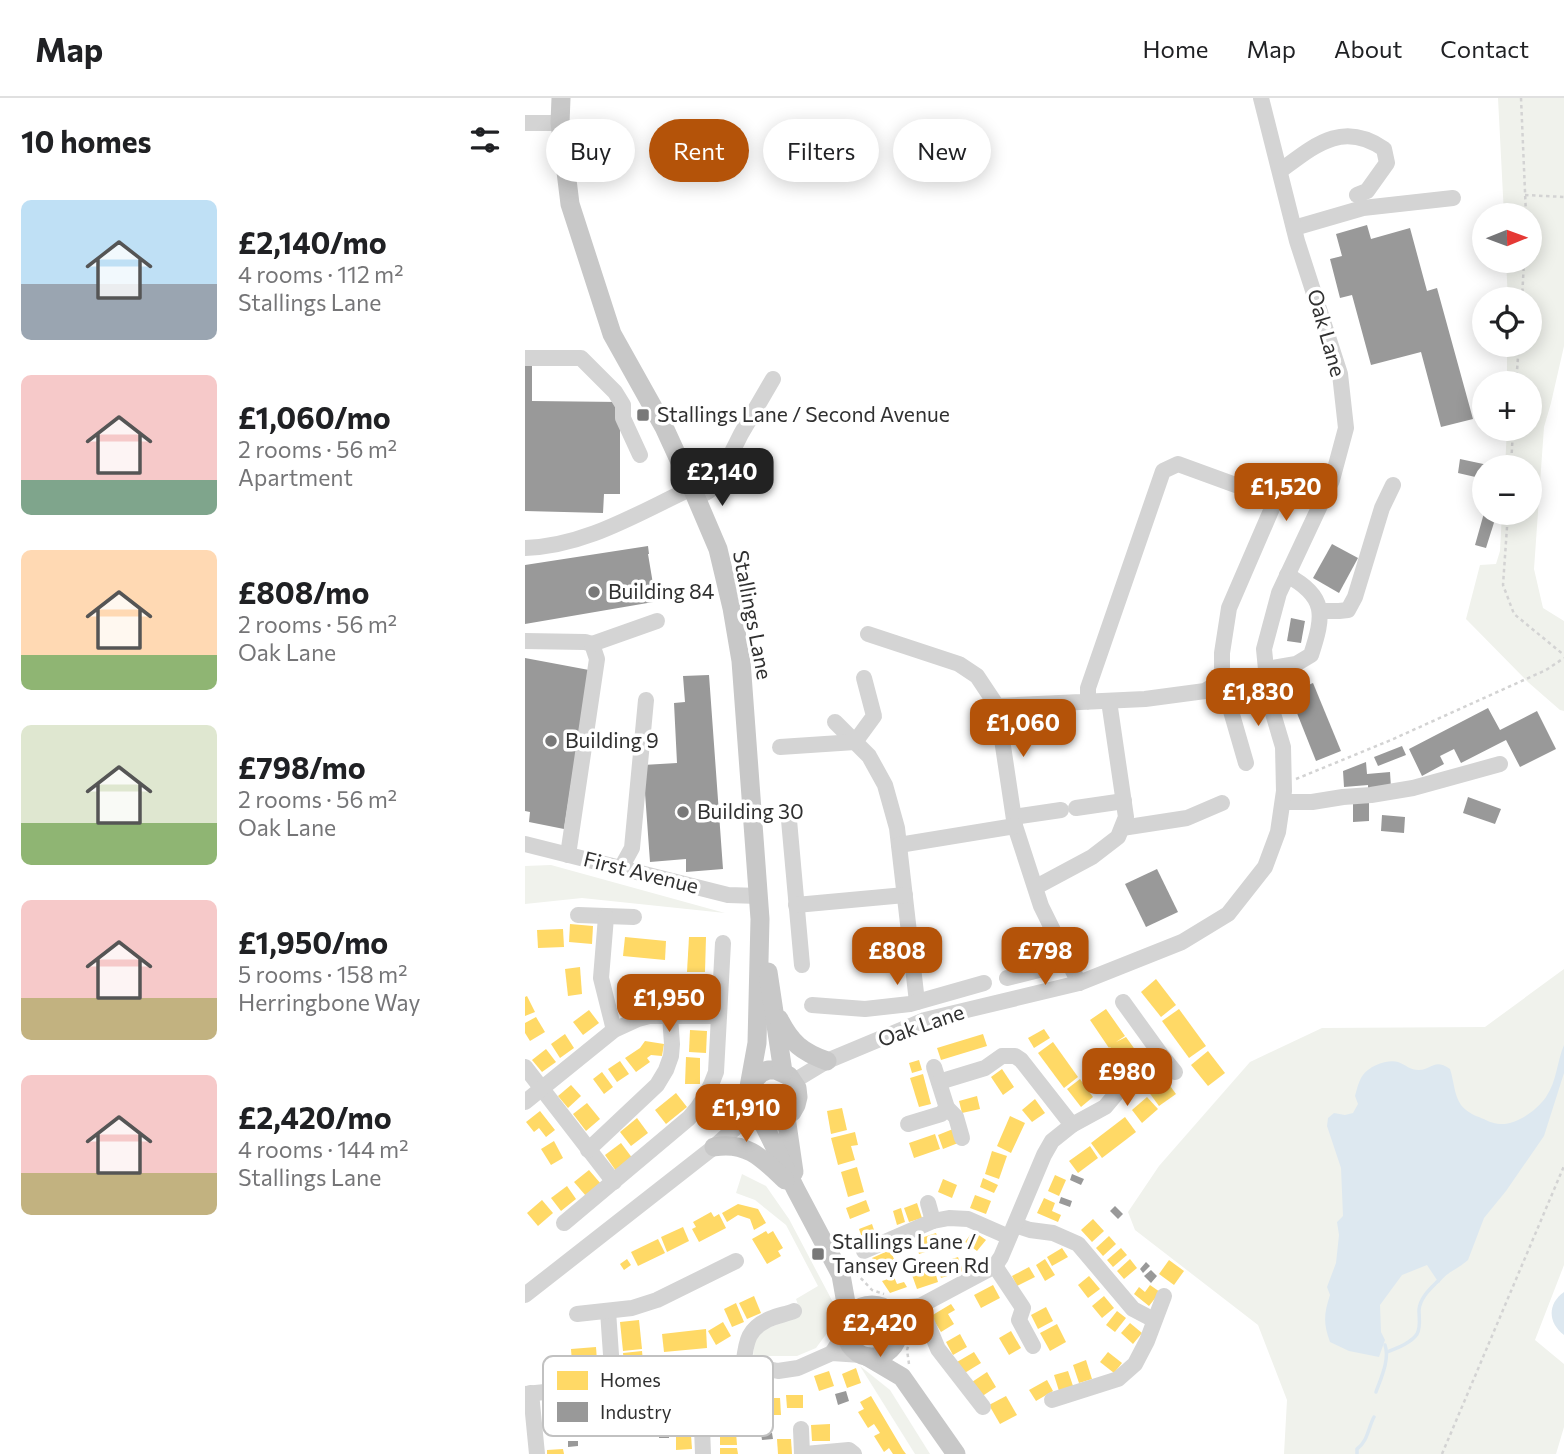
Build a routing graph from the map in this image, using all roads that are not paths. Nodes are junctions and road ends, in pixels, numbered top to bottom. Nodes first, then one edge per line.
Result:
1 (561, 98) edge
2 (1261, 98) edge
3 (561, 119) edge
4 (525, 123) edge
5 (546, 123) edge
6 (1280, 171) junction
7 (568, 182) edge
8 (1357, 195) dead end
9 (1453, 198) dead end
10 (1294, 228) junction
11 (525, 358) edge
12 (773, 379) dead end
13 (640, 455) dead end
14 (1393, 485) dead end
15 (694, 493) junction
16 (525, 548) edge
17 (1287, 575) junction
18 (1320, 611) junction
19 (657, 621) dead end
20 (868, 634) dead end
21 (525, 641) edge
22 (592, 644) junction
23 (1266, 669) junction
24 (864, 678) dead end
25 (1222, 680) junction
26 (646, 700) dead end
27 (1109, 701) junction
28 (1088, 702) junction
29 (997, 706) junction
30 (835, 722) dead end
31 (855, 742) junction
32 (780, 747) dead end
33 (1246, 763) dead end
34 (1500, 764) dead end
35 (1124, 801) junction
36 (1283, 802) junction
37 (1222, 803) dead end
38 (789, 820) dead end
39 (1015, 821) junction
40 (1122, 828) junction
41 (525, 844) edge
42 (899, 845) junction
43 (568, 855) junction
44 (621, 868) junction
45 (1035, 887) junction
46 (905, 895) junction
47 (759, 896) junction
48 (796, 905) junction
49 (578, 915) dead end
50 (605, 917) junction
51 (634, 917) dead end
52 (760, 919) junction
53 (723, 943) dead end
54 (1066, 956) junction
55 (802, 965) dead end
56 (1007, 978) dead end
57 (983, 983) dead end
58 (1079, 983) junction
59 (917, 1002) junction
60 (1123, 1002) dead end
61 (812, 1005) dead end
62 (773, 1009) junction
63 (670, 1016) junction
64 (719, 1016) junction
65 (614, 1030) junction
66 (1162, 1056) junction
67 (827, 1061) junction
68 (525, 1068) edge
69 (1175, 1072) dead end
70 (788, 1077) junction
71 (751, 1083) junction
72 (541, 1089) junction
73 (525, 1102) edge
74 (947, 1108) junction
75 (757, 1116) junction
76 (786, 1117) junction
77 (908, 1124) dead end
78 (1072, 1125) junction
79 (962, 1138) dead end
80 (714, 1147) junction
81 (588, 1150) junction
82 (614, 1182) junction
83 (796, 1190) junction
84 (927, 1203) dead end
85 (933, 1222) junction
86 (564, 1223) dead end
87 (1012, 1231) junction
88 (864, 1251) dead end
89 (736, 1261) dead end
90 (995, 1266) junction
91 (841, 1275) junction
92 (527, 1291) edge
93 (1164, 1296) dead end
94 (920, 1306) junction
95 (881, 1307) junction
96 (608, 1311) junction
97 (794, 1311) dead end
98 (577, 1314) dead end
99 (1154, 1320) junction
100 (847, 1325) junction
101 (898, 1334) junction
102 (1033, 1346) dead end
103 (832, 1353) junction
104 (611, 1356) edge
105 (745, 1356) edge
106 (864, 1356) junction
107 (773, 1370) edge
108 (901, 1377) junction
109 (528, 1393) edge
110 (1052, 1400) dead end
111 (983, 1407) dead end
112 (801, 1429) dead end
113 (702, 1436) edge
114 (809, 1453) edge
115 (537, 1454) edge
116 (703, 1454) edge
117 (854, 1454) edge
118 (956, 1454) edge

1 - 3 main road, Stallings Lane
2 - 6 street, Oak Lane
4 - 5 street
6 - 8 street
6 - 10 street, Oak Lane
7 - 15 main road, Stallings Lane
9 - 10 street
10 - 17 street, Oak Lane
11 - 13 street
12 - 15 street
14 - 18 street
15 - 16 street
15 - 47 main road, Stallings Lane
17 - 18 street
17 - 23 street, Oak Lane
18 - 23 street
19 - 22 street
20 - 29 street
21 - 22 street
22 - 43 street
23 - 36 street, Oak Lane
24 - 31 street
25 - 27 street
25 - 28 street
25 - 33 street
26 - 44 street
27 - 28 street
27 - 35 street
28 - 29 street
29 - 39 street
30 - 31 street
31 - 32 street
31 - 42 street
34 - 36 street
35 - 39 street
35 - 40 street
36 - 58 street, Oak Lane
37 - 40 street
38 - 48 street
39 - 42 street
39 - 45 street
40 - 45 street
41 - 43 street, First Avenue
42 - 46 street
43 - 44 street, First Avenue
44 - 47 street, First Avenue
45 - 54 street
46 - 48 street
46 - 59 street
47 - 52 main road, Stallings Lane
48 - 55 street
49 - 50 street
50 - 51 street
50 - 65 street
52 - 62 main road
52 - 71 main road
53 - 64 street
54 - 56 street
54 - 58 street
57 - 59 street
58 - 67 street, Oak Lane
59 - 61 street
60 - 66 street
62 - 67 main road
62 - 70 main road
63 - 64 street
63 - 65 street
63 - 81 street
64 - 82 street
65 - 72 street
66 - 69 street
66 - 78 street
67 - 70 street, Oak Lane
68 - 72 street
70 - 71 main road
70 - 76 main road
71 - 75 main road
72 - 73 street
72 - 81 street
74 - 77 street
74 - 78 street
74 - 79 street
75 - 76 main road
75 - 80 street
75 - 83 main road
76 - 83 main road
78 - 87 street
80 - 83 main road
80 - 92 street
81 - 82 street
82 - 86 street
83 - 91 main road
84 - 85 street
85 - 87 street
85 - 88 street
87 - 90 street
87 - 99 street
89 - 96 street
90 - 94 street
90 - 102 street
91 - 95 main road
91 - 100 main road
93 - 99 street
94 - 95 street
94 - 101 street
94 - 111 street
95 - 100 main road
95 - 101 main road
96 - 98 street
96 - 104 street
97 - 105 street
99 - 110 street
100 - 103 street
100 - 106 main road
101 - 106 main road
101 - 108 main road
103 - 106 street
103 - 107 street
106 - 108 main road
108 - 118 main road
109 - 115 street
112 - 114 street
113 - 116 street
114 - 117 street

